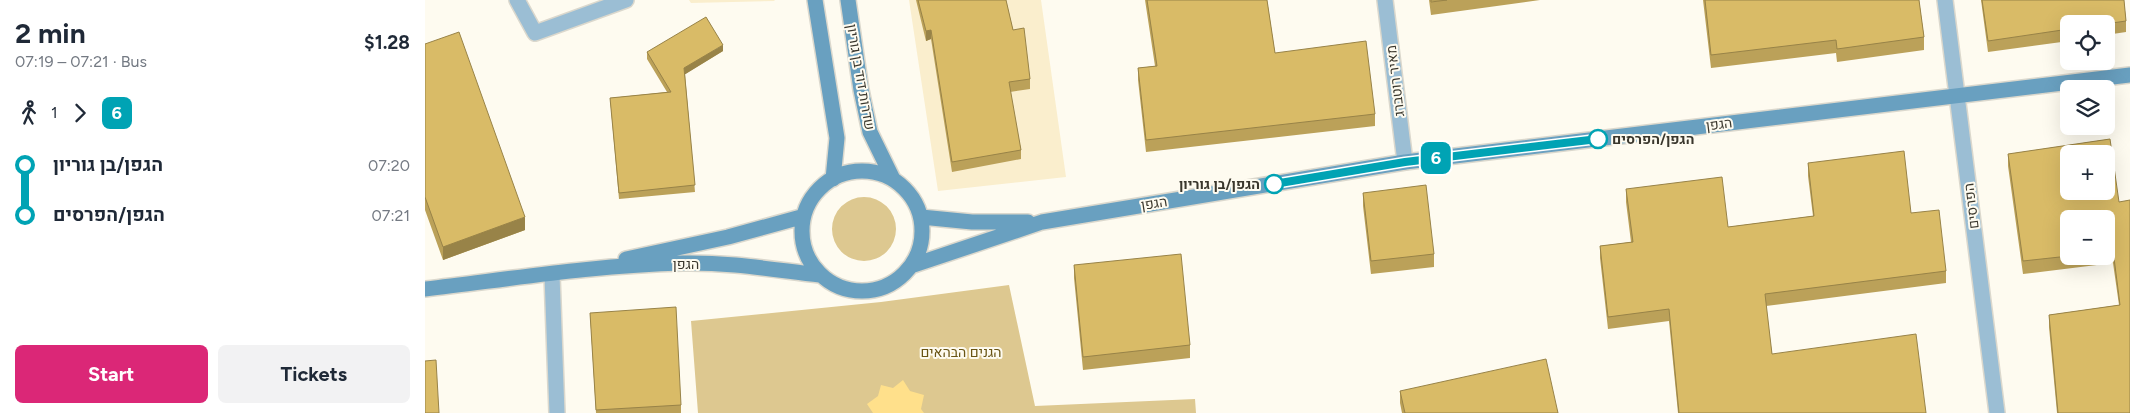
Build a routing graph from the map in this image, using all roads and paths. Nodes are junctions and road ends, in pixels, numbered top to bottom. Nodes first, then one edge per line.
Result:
1 (517, 0) edge
2 (626, 0) edge
3 (815, 0) edge
4 (848, 0) edge
5 (1385, 0) edge
6 (1945, 0) edge
7 (2130, 75) edge
8 (1958, 95) junction
9 (1405, 162) junction
10 (833, 179) junction
11 (893, 180) junction
12 (801, 217) junction
13 (921, 217) junction
14 (1042, 222) junction
15 (911, 266) junction
16 (552, 275) junction
17 (820, 275) junction
18 (425, 289) edge
19 (557, 413) edge
20 (1997, 413) edge

1 - 2 street
3 - 10 street
4 - 11 street, שדרות דוד בן גוריון
5 - 9 street, מאיר רוטברג
6 - 8 street, הפרסים
7 - 8 street, הגפן
8 - 9 street, הגפן
8 - 20 street, הפרסים
9 - 14 street, הגפן
10 - 11 street
10 - 12 street
11 - 13 street
12 - 16 street, הגפן
12 - 17 street
13 - 14 street, הגפן
13 - 15 street
14 - 15 street, הגפן
15 - 17 street
16 - 17 street, הגפן
16 - 18 street, הגפן
16 - 19 street

